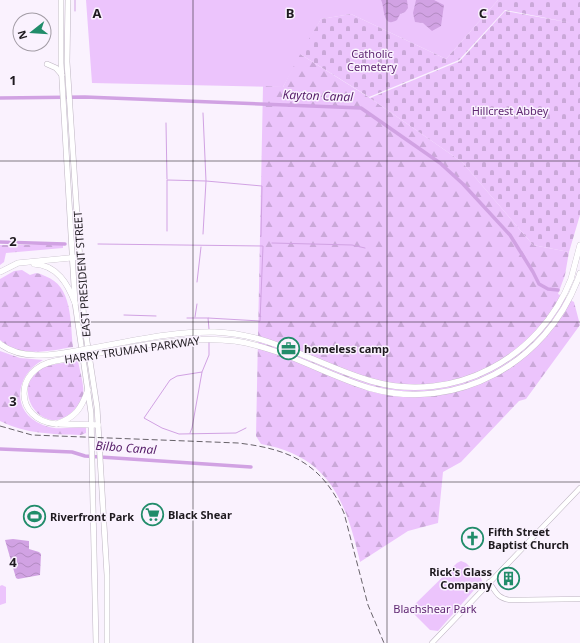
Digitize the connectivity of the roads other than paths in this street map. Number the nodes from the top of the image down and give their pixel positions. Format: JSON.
{"nodes":[{"id":1,"x":61,"y":0,"type":"edge"},
{"id":2,"x":67,"y":0,"type":"edge"},
{"id":3,"x":47,"y":64,"type":"dead end"},
{"id":4,"x":62,"y":75,"type":"junction"},
{"id":5,"x":66,"y":98,"type":"junction"},
{"id":6,"x":580,"y":246,"type":"edge"},
{"id":7,"x":80,"y":257,"type":"junction"},
{"id":8,"x":73,"y":258,"type":"junction"},
{"id":9,"x":18,"y":263,"type":"junction"},
{"id":10,"x":0,"y":272,"type":"edge"},
{"id":11,"x":580,"y":273,"type":"edge"},
{"id":12,"x":75,"y":303,"type":"junction"},
{"id":13,"x":0,"y":344,"type":"edge"},
{"id":14,"x":88,"y":390,"type":"junction"},
{"id":15,"x":56,"y":424,"type":"junction"},
{"id":16,"x":91,"y":424,"type":"junction"},
{"id":17,"x":98,"y":425,"type":"junction"},
{"id":18,"x":580,"y":488,"type":"edge"},
{"id":19,"x":489,"y":582,"type":"junction"},
{"id":20,"x":580,"y":599,"type":"edge"},
{"id":21,"x":96,"y":643,"type":"edge"},
{"id":22,"x":106,"y":643,"type":"edge"},
{"id":23,"x":432,"y":643,"type":"edge"}],
"edges":[{"from":1,"to":4,"type":"main road","name":"EAST PRESIDENT STREET"},
{"from":2,"to":5,"type":"main road","name":"EAST PRESIDENT STREET"},
{"from":3,"to":4,"type":"main road"},
{"from":4,"to":5,"type":"main road","name":"EAST PRESIDENT STREET"},
{"from":5,"to":7,"type":"main road","name":"EAST PRESIDENT STREET"},
{"from":5,"to":8,"type":"main road","name":"EAST PRESIDENT STREET"},
{"from":6,"to":13,"type":"highway","name":"HARRY TRUMAN PARKWAY","bridge":true},
{"from":7,"to":8,"type":"highway"},
{"from":7,"to":17,"type":"main road","name":"EAST PRESIDENT STREET"},
{"from":8,"to":9,"type":"highway"},
{"from":8,"to":12,"type":"main road","name":"EAST PRESIDENT STREET"},
{"from":9,"to":10,"type":"highway"},
{"from":9,"to":12,"type":"highway"},
{"from":11,"to":15,"type":"highway","name":"HARRY TRUMAN PARKWAY","bridge":true},
{"from":12,"to":14,"type":"main road","name":"EAST PRESIDENT STREET"},
{"from":14,"to":15,"type":"highway"},
{"from":14,"to":16,"type":"main road","name":"EAST PRESIDENT STREET"},
{"from":15,"to":16,"type":"highway","name":"HARRY TRUMAN PARKWAY"},
{"from":16,"to":17,"type":"highway","name":"HARRY TRUMAN PARKWAY"},
{"from":16,"to":21,"type":"main road","name":"EAST PRESIDENT STREET"},
{"from":17,"to":22,"type":"main road","name":"EAST PRESIDENT STREET"},
{"from":18,"to":19,"type":"main road"},
{"from":19,"to":20,"type":"main road"},
{"from":19,"to":23,"type":"main road"}]}
